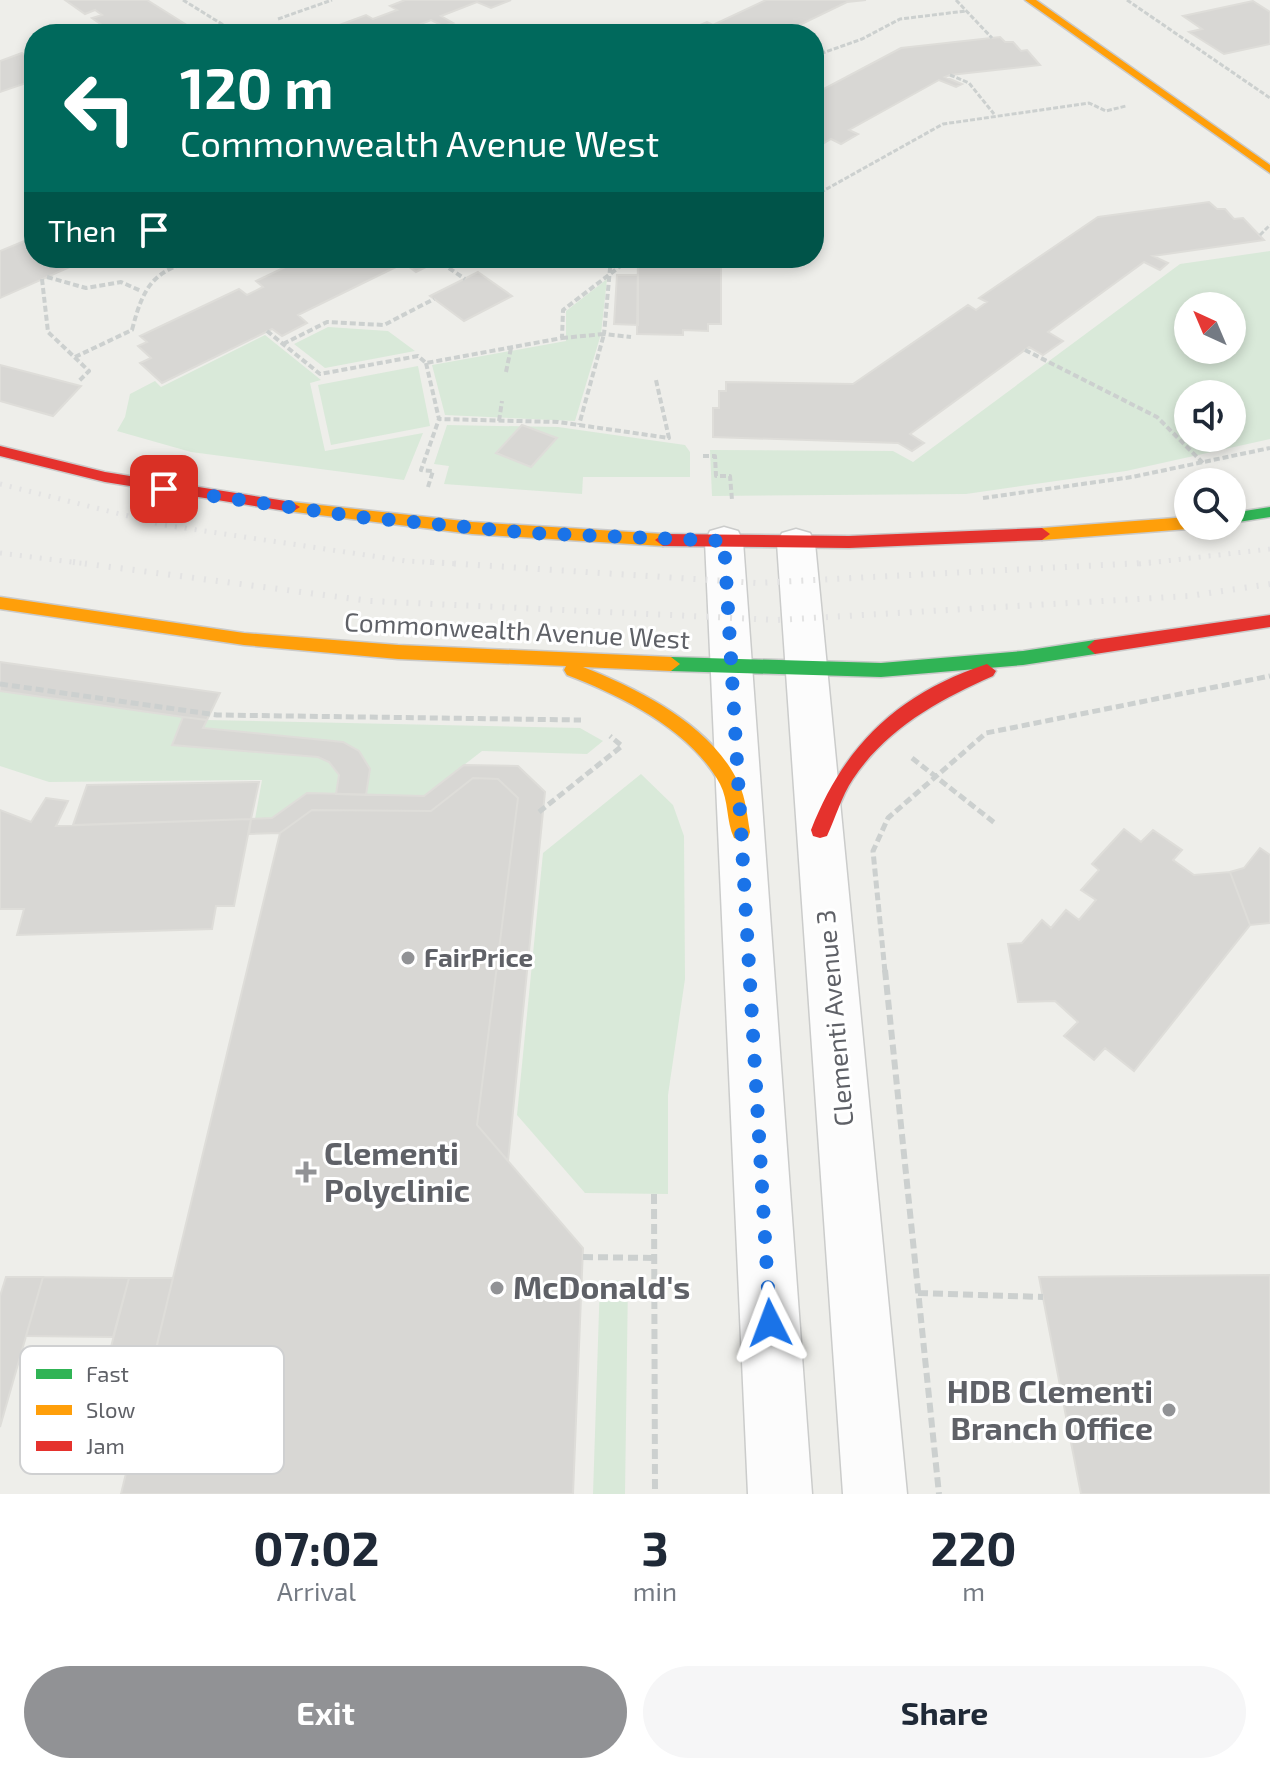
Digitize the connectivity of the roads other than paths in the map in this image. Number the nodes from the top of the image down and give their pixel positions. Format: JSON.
{"nodes":[{"id":1,"x":1030,"y":0,"type":"edge"},
{"id":2,"x":1270,"y":170,"type":"edge"},
{"id":3,"x":0,"y":451,"type":"edge"},
{"id":4,"x":1270,"y":512,"type":"edge"},
{"id":5,"x":1246,"y":516,"type":"edge"},
{"id":6,"x":1174,"y":524,"type":"edge"},
{"id":7,"x":724,"y":541,"type":"junction"},
{"id":8,"x":796,"y":543,"type":"junction"},
{"id":9,"x":0,"y":603,"type":"edge"},
{"id":10,"x":1270,"y":621,"type":"edge"},
{"id":11,"x":1023,"y":658,"type":"junction"},
{"id":12,"x":535,"y":660,"type":"junction"},
{"id":13,"x":731,"y":668,"type":"junction"},
{"id":14,"x":806,"y":670,"type":"junction"},
{"id":15,"x":820,"y":830,"type":"junction"},
{"id":16,"x":741,"y":832,"type":"junction"},
{"id":17,"x":780,"y":1494,"type":"edge"},
{"id":18,"x":875,"y":1494,"type":"edge"}],
"edges":[{"from":1,"to":2,"type":"main road"},
{"from":3,"to":7,"type":"main road"},
{"from":4,"to":5,"type":"main road"},
{"from":6,"to":8,"type":"main road"},
{"from":7,"to":8,"type":"main road"},
{"from":7,"to":13,"type":"street"},
{"from":8,"to":14,"type":"street","name":"Clementi Avenue 3"},
{"from":9,"to":12,"type":"main road","name":"Commonwealth Avenue West"},
{"from":10,"to":11,"type":"main road","name":"Commonwealth Avenue West"},
{"from":11,"to":14,"type":"main road","name":"Commonwealth Avenue West"},
{"from":11,"to":15,"type":"main road"},
{"from":12,"to":13,"type":"main road","name":"Commonwealth Avenue West"},
{"from":12,"to":16,"type":"main road"},
{"from":13,"to":14,"type":"main road","name":"Commonwealth Avenue West"},
{"from":13,"to":16,"type":"street"},
{"from":14,"to":15,"type":"street","name":"Clementi Avenue 3"},
{"from":15,"to":18,"type":"street","name":"Clementi Avenue 3"},
{"from":16,"to":17,"type":"street"}]}
